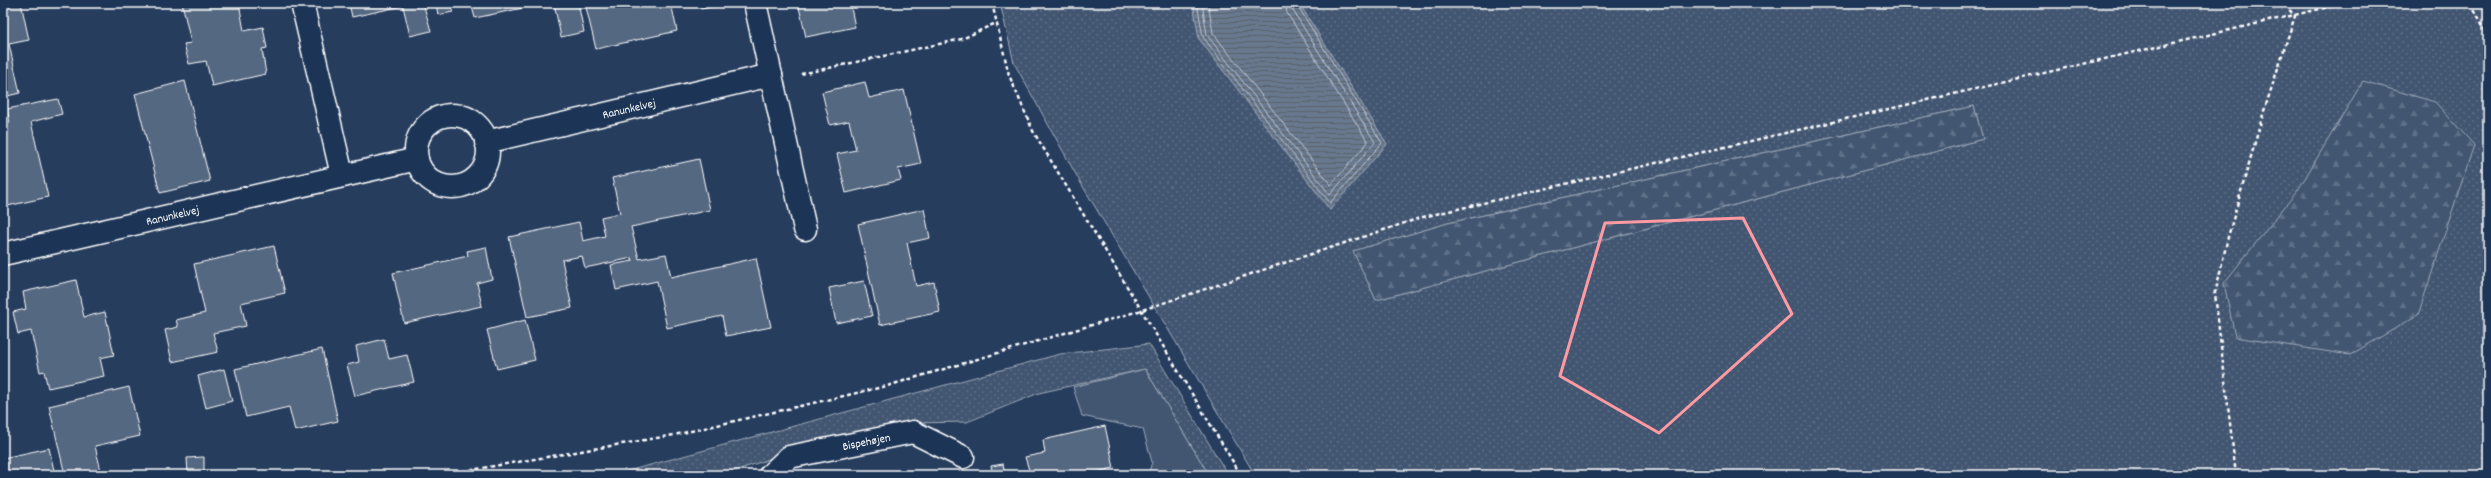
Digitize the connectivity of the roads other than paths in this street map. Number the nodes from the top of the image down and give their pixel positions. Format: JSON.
{"nodes":[{"id":1,"x":302,"y":3,"type":"edge"},
{"id":2,"x":756,"y":3,"type":"edge"},
{"id":3,"x":772,"y":75,"type":"junction"},
{"id":4,"x":486,"y":142,"type":"junction"},
{"id":5,"x":416,"y":159,"type":"junction"},
{"id":6,"x":342,"y":175,"type":"junction"},
{"id":7,"x":805,"y":229,"type":"dead end"},
{"id":8,"x":3,"y":254,"type":"edge"},
{"id":9,"x":963,"y":457,"type":"dead end"},
{"id":10,"x":770,"y":475,"type":"edge"}],
"edges":[{"from":1,"to":6,"type":"street"},
{"from":2,"to":3,"type":"street"},
{"from":3,"to":4,"type":"street","name":"Ranunkelvej"},
{"from":3,"to":7,"type":"street"},
{"from":4,"to":5,"type":"street"},
{"from":4,"to":5,"type":"street"},
{"from":5,"to":6,"type":"street","name":"Ranunkelvej"},
{"from":6,"to":8,"type":"street","name":"Ranunkelvej"},
{"from":9,"to":10,"type":"street","name":"Bispehøjen"}]}
